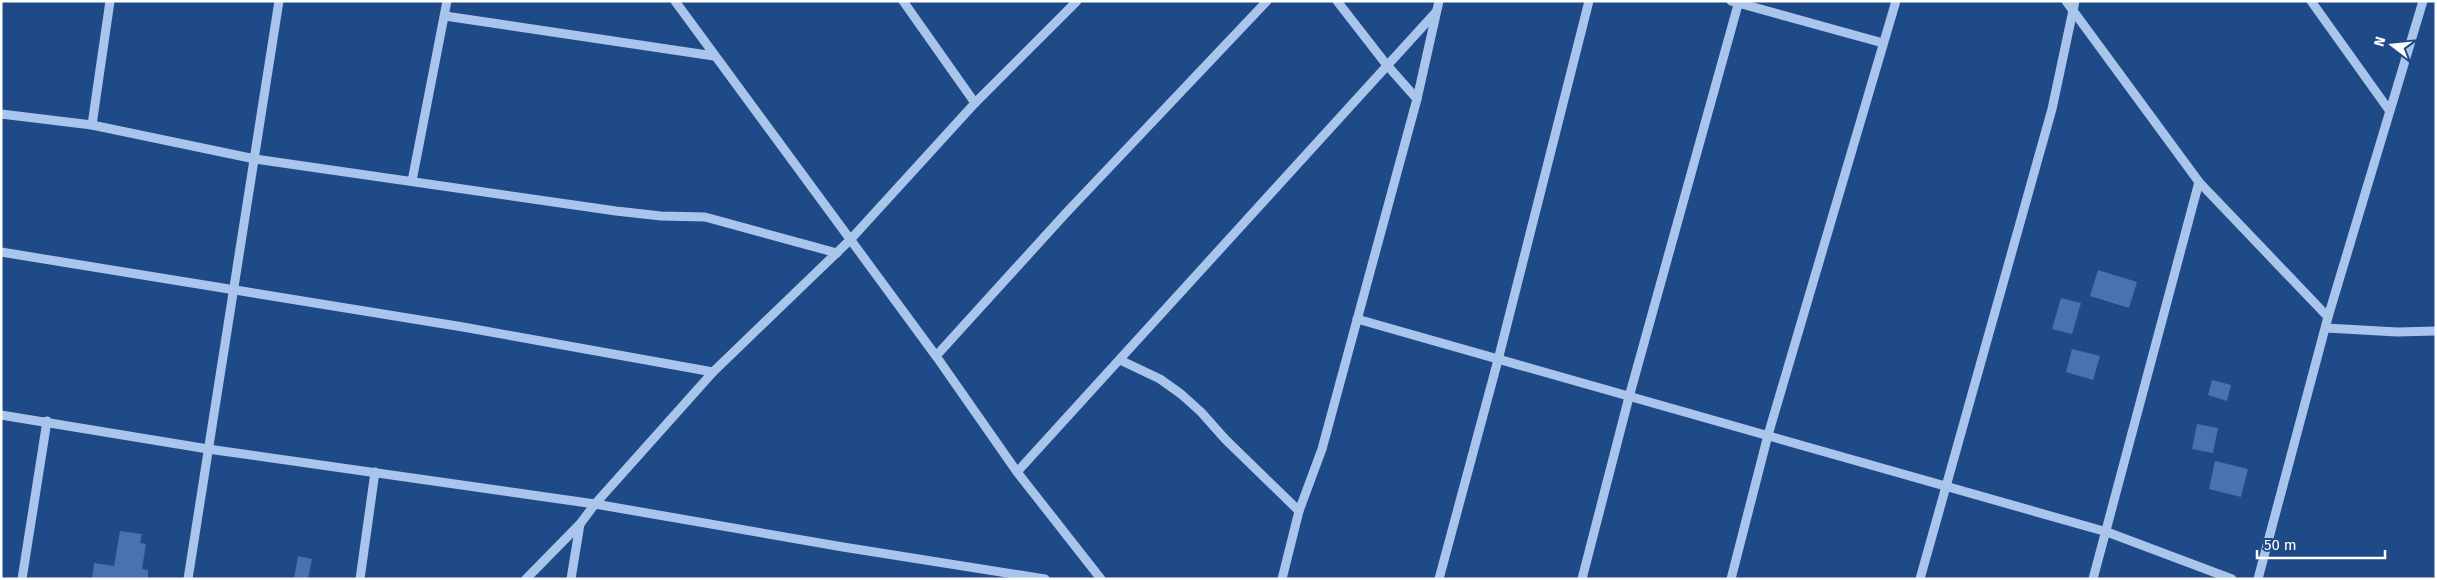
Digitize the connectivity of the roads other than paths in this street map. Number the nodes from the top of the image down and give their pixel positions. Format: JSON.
{"nodes":[{"id":1,"x":110,"y":1,"type":"edge"},
{"id":2,"x":279,"y":1,"type":"edge"},
{"id":3,"x":448,"y":1,"type":"edge"},
{"id":4,"x":674,"y":1,"type":"edge"},
{"id":5,"x":903,"y":1,"type":"edge"},
{"id":6,"x":1077,"y":1,"type":"edge"},
{"id":7,"x":1267,"y":1,"type":"edge"},
{"id":8,"x":1337,"y":1,"type":"edge"},
{"id":9,"x":1439,"y":1,"type":"edge"},
{"id":10,"x":1588,"y":1,"type":"edge"},
{"id":11,"x":1896,"y":1,"type":"edge"},
{"id":12,"x":2066,"y":1,"type":"edge"},
{"id":13,"x":2310,"y":1,"type":"edge"},
{"id":14,"x":2423,"y":1,"type":"edge"},
{"id":15,"x":1736,"y":2,"type":"edge"},
{"id":16,"x":2074,"y":5,"type":"edge"},
{"id":17,"x":1436,"y":12,"type":"junction"},
{"id":18,"x":445,"y":16,"type":"junction"},
{"id":19,"x":1883,"y":42,"type":"junction"},
{"id":20,"x":714,"y":56,"type":"junction"},
{"id":21,"x":1386,"y":64,"type":"junction"},
{"id":22,"x":1417,"y":99,"type":"junction"},
{"id":23,"x":975,"y":103,"type":"junction"},
{"id":24,"x":2389,"y":110,"type":"junction"},
{"id":25,"x":1,"y":114,"type":"edge"},
{"id":26,"x":92,"y":125,"type":"junction"},
{"id":27,"x":255,"y":158,"type":"junction"},
{"id":28,"x":412,"y":181,"type":"junction"},
{"id":29,"x":2199,"y":182,"type":"junction"},
{"id":30,"x":850,"y":240,"type":"junction"},
{"id":31,"x":1,"y":252,"type":"edge"},
{"id":32,"x":837,"y":253,"type":"junction"},
{"id":33,"x":233,"y":289,"type":"junction"},
{"id":34,"x":2328,"y":317,"type":"junction"},
{"id":35,"x":1357,"y":319,"type":"junction"},
{"id":36,"x":2326,"y":328,"type":"junction"},
{"id":37,"x":2436,"y":331,"type":"edge"},
{"id":38,"x":936,"y":356,"type":"junction"},
{"id":39,"x":1120,"y":360,"type":"junction"},
{"id":40,"x":1498,"y":360,"type":"junction"},
{"id":41,"x":713,"y":372,"type":"junction"},
{"id":42,"x":1628,"y":397,"type":"junction"},
{"id":43,"x":1,"y":414,"type":"edge"},
{"id":44,"x":47,"y":421,"type":"junction"},
{"id":45,"x":1768,"y":435,"type":"junction"},
{"id":46,"x":208,"y":449,"type":"junction"},
{"id":47,"x":375,"y":472,"type":"junction"},
{"id":48,"x":1017,"y":472,"type":"junction"},
{"id":49,"x":1946,"y":487,"type":"junction"},
{"id":50,"x":595,"y":504,"type":"junction"},
{"id":51,"x":1299,"y":510,"type":"junction"},
{"id":52,"x":580,"y":524,"type":"junction"},
{"id":53,"x":2107,"y":532,"type":"junction"},
{"id":54,"x":22,"y":579,"type":"edge"},
{"id":55,"x":188,"y":579,"type":"edge"},
{"id":56,"x":360,"y":579,"type":"edge"},
{"id":57,"x":526,"y":579,"type":"edge"},
{"id":58,"x":571,"y":579,"type":"edge"},
{"id":59,"x":1045,"y":579,"type":"edge"},
{"id":60,"x":1101,"y":579,"type":"edge"},
{"id":61,"x":1282,"y":579,"type":"edge"},
{"id":62,"x":1439,"y":579,"type":"edge"},
{"id":63,"x":1582,"y":579,"type":"edge"},
{"id":64,"x":1731,"y":579,"type":"edge"},
{"id":65,"x":1920,"y":579,"type":"edge"},
{"id":66,"x":2093,"y":579,"type":"edge"},
{"id":67,"x":2232,"y":579,"type":"edge"},
{"id":68,"x":2258,"y":579,"type":"edge"}],
"edges":[{"from":1,"to":26,"type":"street"},
{"from":2,"to":27,"type":"street"},
{"from":3,"to":18,"type":"street"},
{"from":4,"to":20,"type":"street"},
{"from":5,"to":23,"type":"street"},
{"from":6,"to":23,"type":"street"},
{"from":7,"to":38,"type":"street"},
{"from":8,"to":21,"type":"street"},
{"from":9,"to":17,"type":"street"},
{"from":10,"to":40,"type":"street"},
{"from":11,"to":19,"type":"street"},
{"from":12,"to":16,"type":"street"},
{"from":13,"to":24,"type":"street"},
{"from":14,"to":24,"type":"street"},
{"from":15,"to":19,"type":"street"},
{"from":15,"to":42,"type":"street"},
{"from":16,"to":29,"type":"street"},
{"from":16,"to":49,"type":"street"},
{"from":17,"to":21,"type":"street"},
{"from":17,"to":22,"type":"street"},
{"from":18,"to":20,"type":"street"},
{"from":18,"to":28,"type":"street"},
{"from":19,"to":45,"type":"street"},
{"from":20,"to":30,"type":"street"},
{"from":21,"to":22,"type":"street"},
{"from":21,"to":39,"type":"street"},
{"from":22,"to":35,"type":"street"},
{"from":23,"to":30,"type":"street"},
{"from":24,"to":34,"type":"street"},
{"from":25,"to":26,"type":"street"},
{"from":26,"to":27,"type":"street"},
{"from":27,"to":28,"type":"street"},
{"from":27,"to":33,"type":"street"},
{"from":28,"to":32,"type":"street"},
{"from":29,"to":34,"type":"street"},
{"from":29,"to":53,"type":"street"},
{"from":30,"to":32,"type":"street"},
{"from":30,"to":38,"type":"street"},
{"from":31,"to":33,"type":"street"},
{"from":32,"to":41,"type":"street"},
{"from":33,"to":41,"type":"street"},
{"from":33,"to":46,"type":"street"},
{"from":34,"to":36,"type":"street"},
{"from":35,"to":40,"type":"street"},
{"from":35,"to":51,"type":"street"},
{"from":36,"to":37,"type":"street"},
{"from":36,"to":68,"type":"street"},
{"from":38,"to":48,"type":"street"},
{"from":39,"to":48,"type":"street"},
{"from":39,"to":51,"type":"street"},
{"from":40,"to":42,"type":"street"},
{"from":40,"to":62,"type":"street"},
{"from":41,"to":50,"type":"street"},
{"from":42,"to":45,"type":"street"},
{"from":42,"to":63,"type":"street"},
{"from":43,"to":44,"type":"street"},
{"from":44,"to":46,"type":"street"},
{"from":44,"to":54,"type":"street"},
{"from":45,"to":49,"type":"street"},
{"from":45,"to":64,"type":"street"},
{"from":46,"to":47,"type":"street"},
{"from":46,"to":55,"type":"street"},
{"from":47,"to":50,"type":"street"},
{"from":47,"to":56,"type":"street"},
{"from":48,"to":60,"type":"street"},
{"from":49,"to":53,"type":"street"},
{"from":49,"to":65,"type":"street"},
{"from":50,"to":52,"type":"street"},
{"from":50,"to":59,"type":"street"},
{"from":51,"to":61,"type":"street"},
{"from":52,"to":57,"type":"street"},
{"from":52,"to":58,"type":"street"},
{"from":53,"to":66,"type":"street"},
{"from":53,"to":67,"type":"street"}]}
